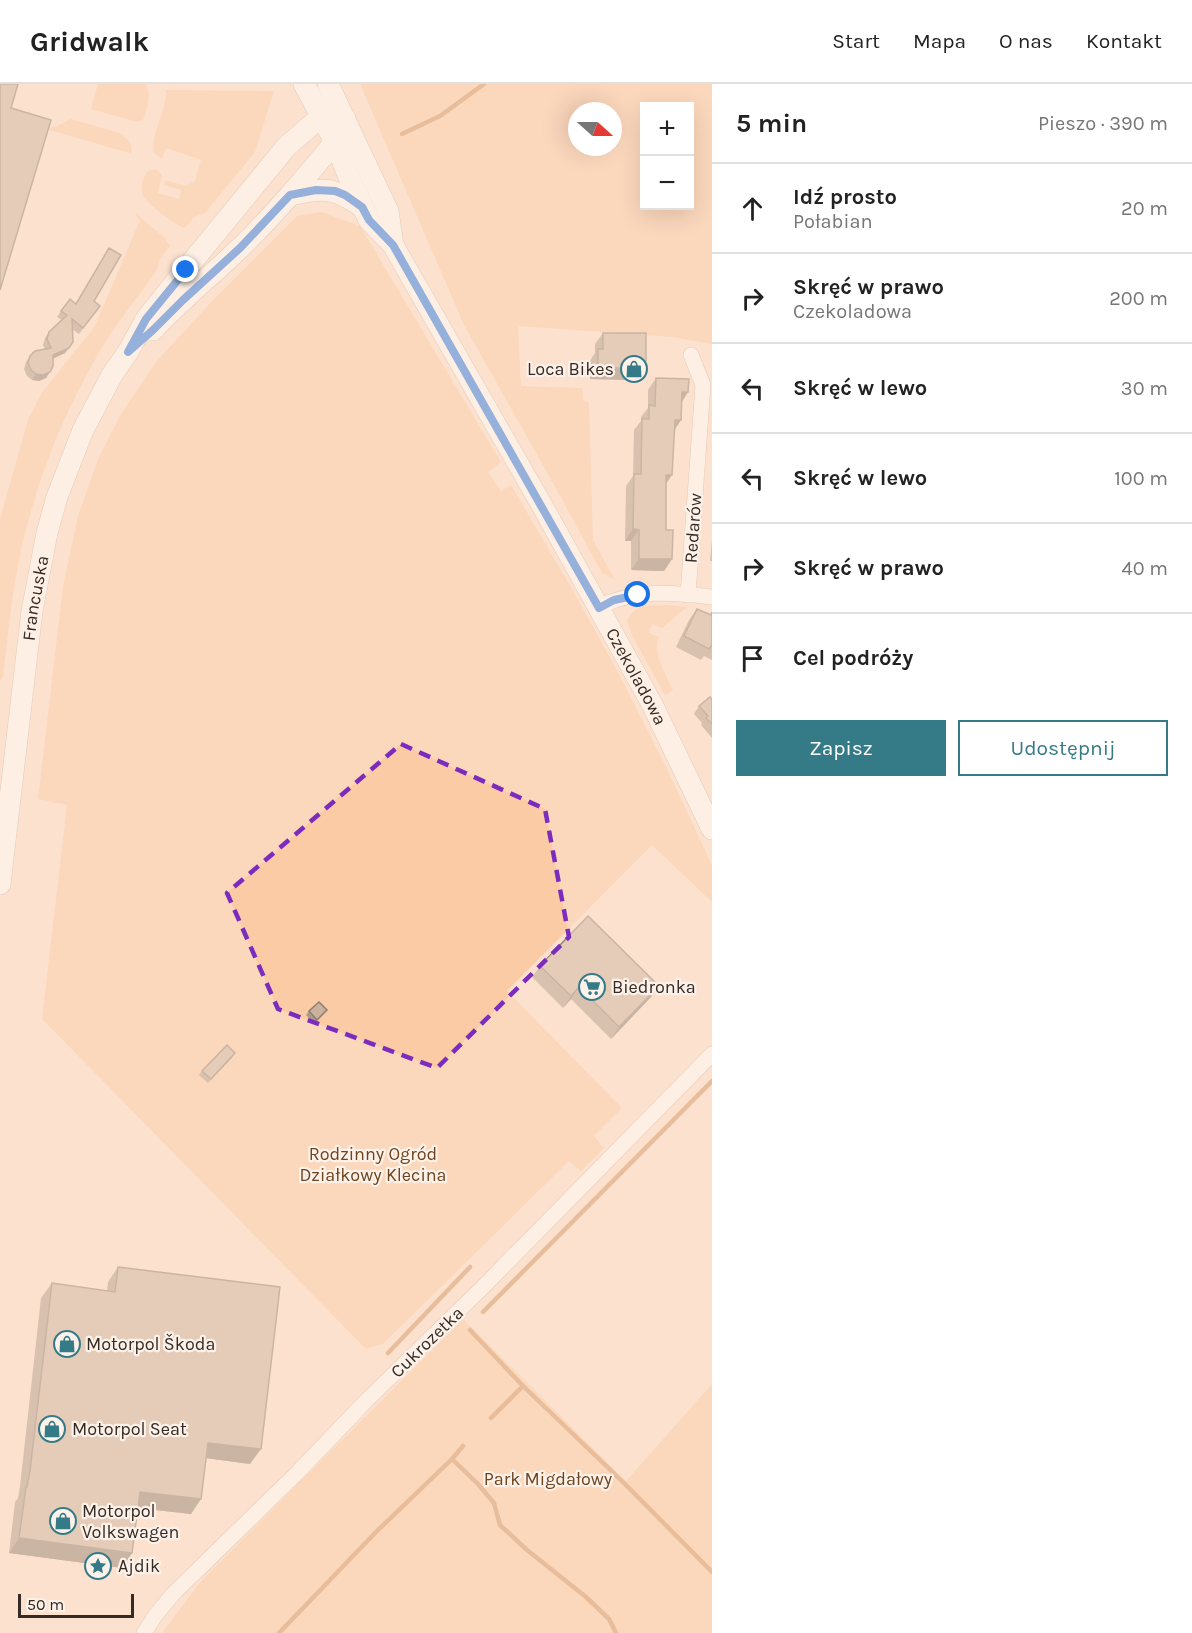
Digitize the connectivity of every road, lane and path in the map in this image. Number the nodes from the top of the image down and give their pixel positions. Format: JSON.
{"nodes":[{"id":1,"x":304,"y":84,"type":"edge"},
{"id":2,"x":328,"y":84,"type":"edge"},
{"id":3,"x":322,"y":116,"type":"junction"},
{"id":4,"x":345,"y":118,"type":"junction"},
{"id":5,"x":335,"y":142,"type":"junction"},
{"id":6,"x":290,"y":195,"type":"junction"},
{"id":7,"x":362,"y":207,"type":"junction"},
{"id":8,"x":393,"y":245,"type":"junction"},
{"id":9,"x":128,"y":352,"type":"junction"},
{"id":10,"x":691,"y":355,"type":"dead end"},
{"id":11,"x":688,"y":595,"type":"junction"},
{"id":12,"x":712,"y":597,"type":"edge"},
{"id":13,"x":599,"y":608,"type":"junction"},
{"id":14,"x":712,"y":829,"type":"edge"},
{"id":15,"x":0,"y":884,"type":"edge"},
{"id":16,"x":712,"y":1054,"type":"edge"},
{"id":17,"x":144,"y":1633,"type":"edge"}],
"edges":[{"from":1,"to":3,"type":"main road","name":"Czekoladowa"},
{"from":2,"to":4,"type":"main road","name":"Czekoladowa"},
{"from":3,"to":4,"type":"main road"},
{"from":3,"to":5,"type":"main road","name":"Czekoladowa"},
{"from":3,"to":9,"type":"main road"},
{"from":4,"to":5,"type":"main road"},
{"from":4,"to":8,"type":"main road","name":"Czekoladowa"},
{"from":5,"to":6,"type":"main road"},
{"from":5,"to":7,"type":"main road","name":"Czekoladowa"},
{"from":6,"to":7,"type":"main road"},
{"from":6,"to":9,"type":"main road"},
{"from":7,"to":8,"type":"main road","name":"Czekoladowa"},
{"from":8,"to":13,"type":"main road","name":"Czekoladowa"},
{"from":9,"to":15,"type":"main road","name":"Francuska"},
{"from":10,"to":11,"type":"street","name":"Redarów"},
{"from":11,"to":12,"type":"street"},
{"from":11,"to":13,"type":"street"},
{"from":13,"to":14,"type":"main road","name":"Czekoladowa"},
{"from":16,"to":17,"type":"street","name":"Cukrozetka"}]}
